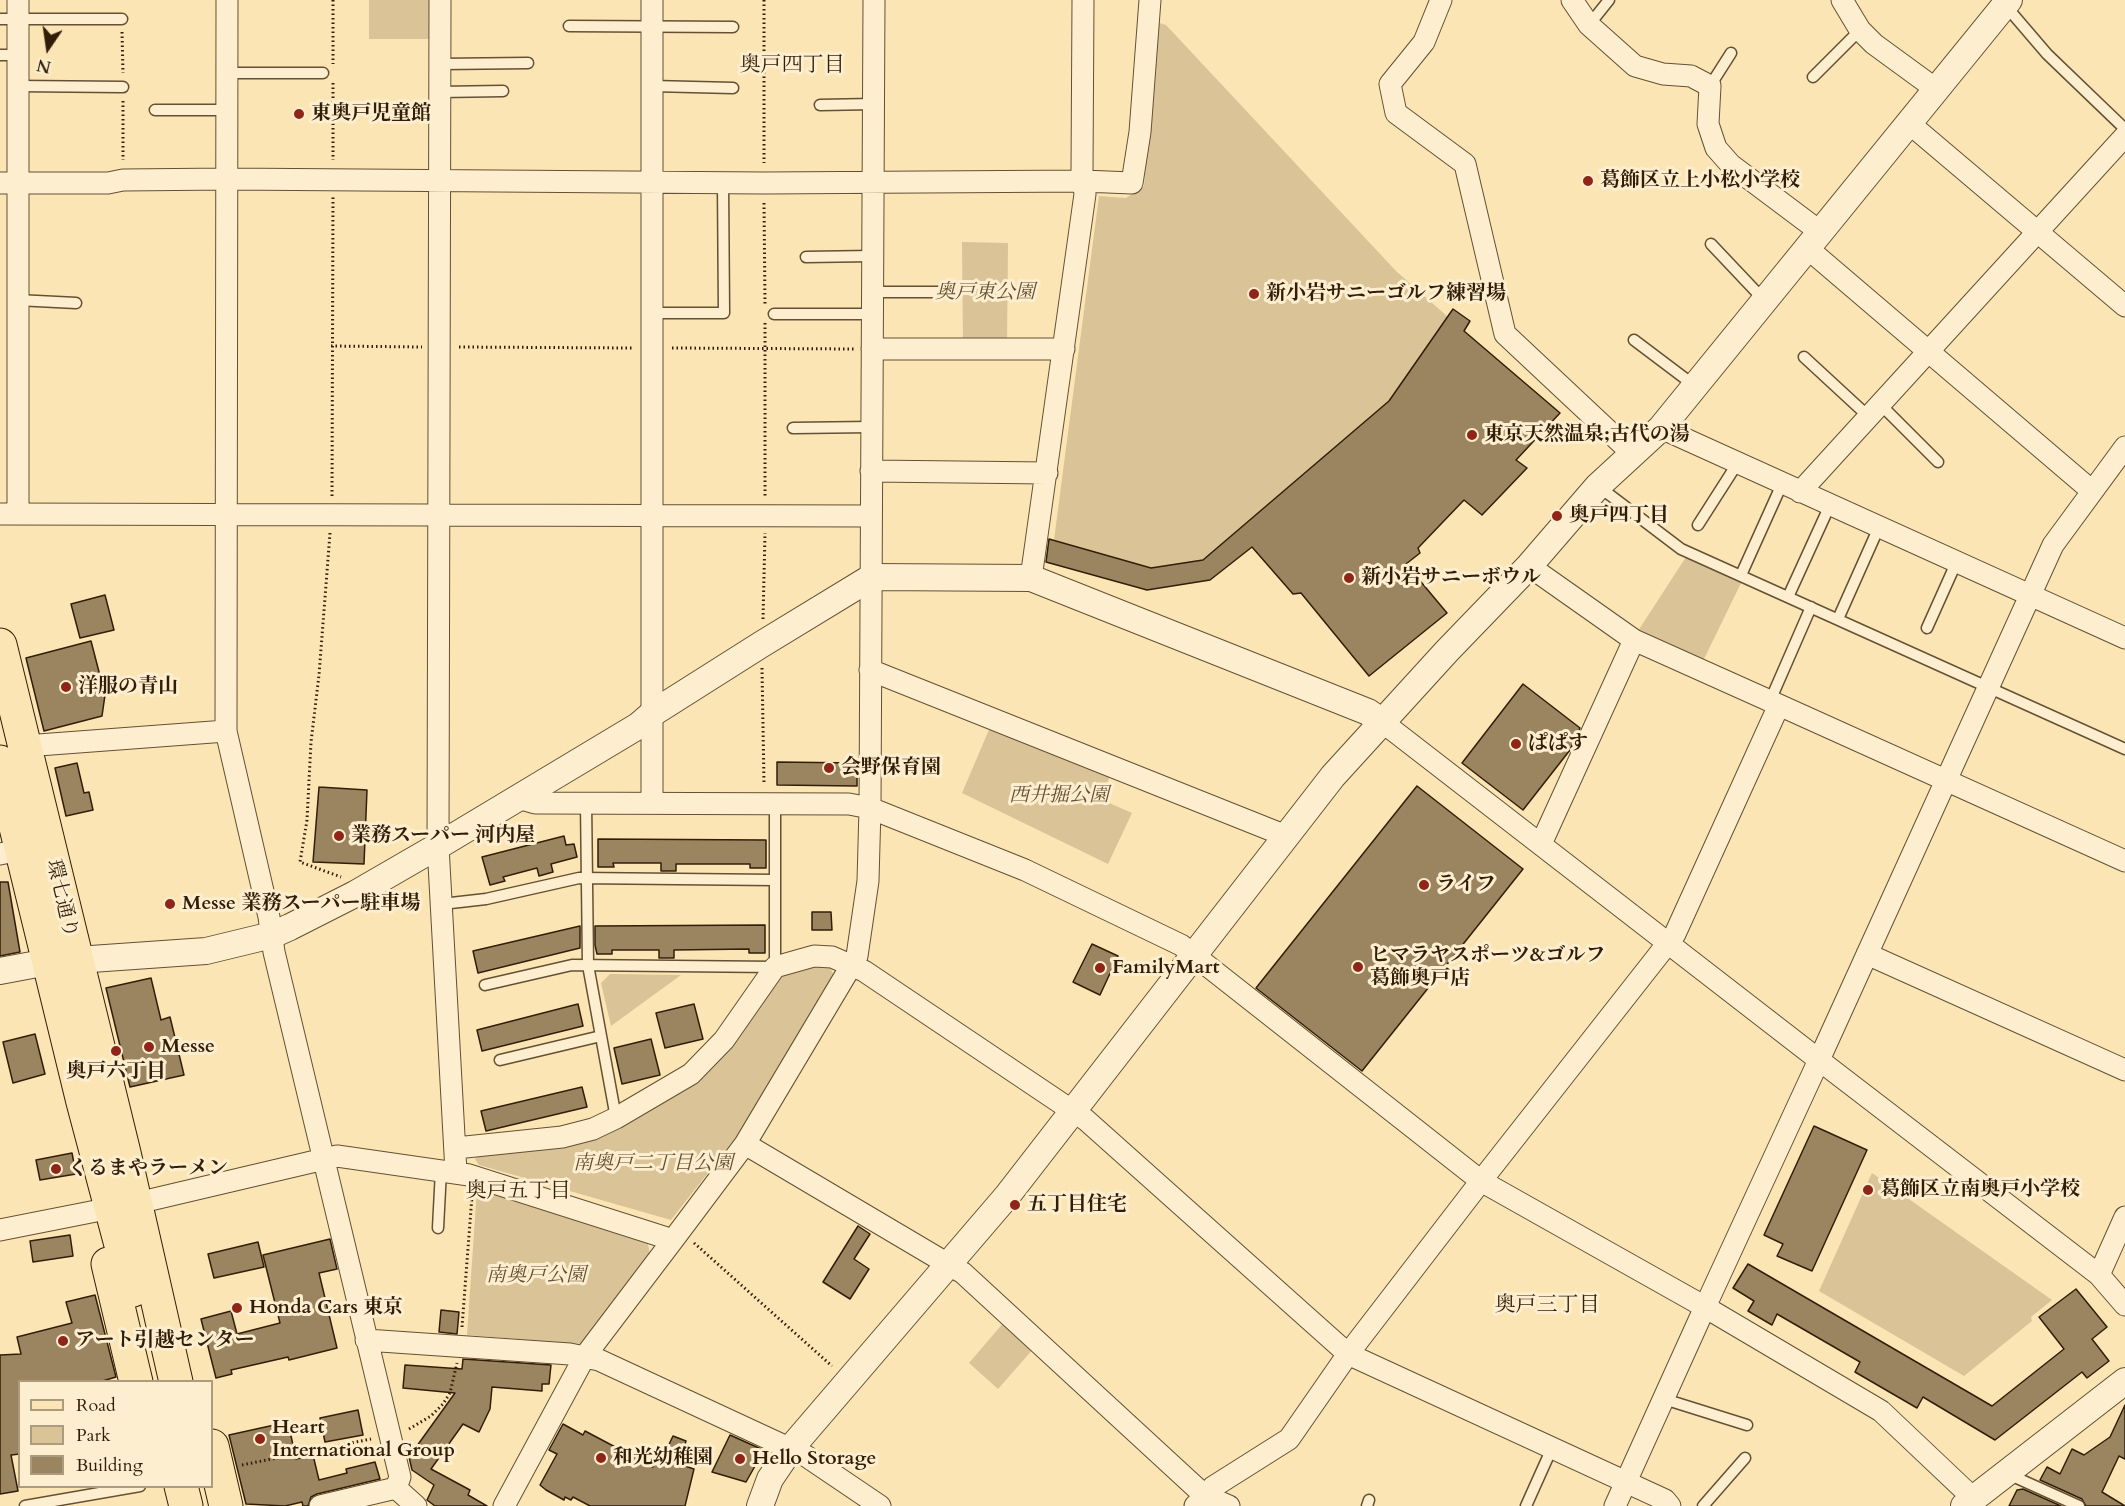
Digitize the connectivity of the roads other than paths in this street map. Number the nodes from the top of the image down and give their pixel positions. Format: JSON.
{"nodes":[{"id":1,"x":227,"y":0,"type":"edge"},
{"id":2,"x":441,"y":0,"type":"edge"},
{"id":3,"x":652,"y":0,"type":"edge"},
{"id":4,"x":873,"y":0,"type":"edge"},
{"id":5,"x":1083,"y":0,"type":"edge"},
{"id":6,"x":1150,"y":0,"type":"edge"},
{"id":7,"x":1441,"y":0,"type":"edge"},
{"id":8,"x":1572,"y":0,"type":"edge"},
{"id":9,"x":1609,"y":0,"type":"edge"},
{"id":10,"x":1842,"y":0,"type":"edge"},
{"id":11,"x":2007,"y":2,"type":"edge"},
{"id":12,"x":12,"y":13,"type":"edge"},
{"id":13,"x":122,"y":19,"type":"dead end"},
{"id":14,"x":1589,"y":24,"type":"junction"},
{"id":15,"x":569,"y":26,"type":"dead end"},
{"id":16,"x":652,"y":27,"type":"junction"},
{"id":17,"x":733,"y":27,"type":"dead end"},
{"id":18,"x":1860,"y":30,"type":"junction"},
{"id":19,"x":1731,"y":52,"type":"dead end"},
{"id":20,"x":9,"y":55,"type":"edge"},
{"id":21,"x":528,"y":63,"type":"dead end"},
{"id":22,"x":441,"y":64,"type":"junction"},
{"id":23,"x":227,"y":73,"type":"junction"},
{"id":24,"x":323,"y":73,"type":"dead end"},
{"id":25,"x":1813,"y":76,"type":"dead end"},
{"id":26,"x":17,"y":86,"type":"junction"},
{"id":27,"x":652,"y":86,"type":"junction"},
{"id":28,"x":1710,"y":86,"type":"junction"},
{"id":29,"x":123,"y":87,"type":"dead end"},
{"id":30,"x":733,"y":88,"type":"dead end"},
{"id":31,"x":1936,"y":90,"type":"junction"},
{"id":32,"x":503,"y":91,"type":"dead end"},
{"id":33,"x":440,"y":92,"type":"junction"},
{"id":34,"x":873,"y":104,"type":"junction"},
{"id":35,"x":820,"y":105,"type":"dead end"},
{"id":36,"x":155,"y":110,"type":"dead end"},
{"id":37,"x":227,"y":110,"type":"junction"},
{"id":38,"x":1910,"y":124,"type":"junction"},
{"id":39,"x":2125,"y":129,"type":"edge"},
{"id":40,"x":2125,"y":136,"type":"edge"},
{"id":41,"x":227,"y":179,"type":"junction"},
{"id":42,"x":1083,"y":181,"type":"junction"},
{"id":43,"x":440,"y":182,"type":"junction"},
{"id":44,"x":652,"y":182,"type":"junction"},
{"id":45,"x":873,"y":182,"type":"junction"},
{"id":46,"x":9,"y":183,"type":"edge"},
{"id":47,"x":723,"y":183,"type":"junction"},
{"id":48,"x":2038,"y":230,"type":"junction"},
{"id":49,"x":1812,"y":239,"type":"junction"},
{"id":50,"x":1711,"y":244,"type":"dead end"},
{"id":51,"x":872,"y":256,"type":"junction"},
{"id":52,"x":806,"y":257,"type":"dead end"},
{"id":53,"x":872,"y":292,"type":"junction"},
{"id":54,"x":939,"y":292,"type":"dead end"},
{"id":55,"x":1763,"y":299,"type":"junction"},
{"id":56,"x":17,"y":300,"type":"junction"},
{"id":57,"x":76,"y":303,"type":"dead end"},
{"id":58,"x":2125,"y":306,"type":"edge"},
{"id":59,"x":653,"y":313,"type":"junction"},
{"id":60,"x":774,"y":314,"type":"dead end"},
{"id":61,"x":872,"y":314,"type":"junction"},
{"id":62,"x":1634,"y":340,"type":"dead end"},
{"id":63,"x":872,"y":349,"type":"junction"},
{"id":64,"x":1064,"y":349,"type":"junction"},
{"id":65,"x":1928,"y":352,"type":"junction"},
{"id":66,"x":1804,"y":357,"type":"dead end"},
{"id":67,"x":1695,"y":386,"type":"junction"},
{"id":68,"x":1874,"y":410,"type":"junction"},
{"id":69,"x":871,"y":427,"type":"junction"},
{"id":70,"x":793,"y":428,"type":"dead end"},
{"id":71,"x":1661,"y":428,"type":"junction"},
{"id":72,"x":2125,"y":447,"type":"edge"},
{"id":73,"x":1633,"y":454,"type":"junction"},
{"id":74,"x":1938,"y":462,"type":"dead end"},
{"id":75,"x":1737,"y":464,"type":"junction"},
{"id":76,"x":871,"y":471,"type":"junction"},
{"id":77,"x":1047,"y":473,"type":"junction"},
{"id":78,"x":1598,"y":486,"type":"junction"},
{"id":79,"x":1791,"y":488,"type":"junction"},
{"id":80,"x":2092,"y":491,"type":"junction"},
{"id":81,"x":1830,"y":505,"type":"junction"},
{"id":82,"x":9,"y":514,"type":"edge"},
{"id":83,"x":226,"y":514,"type":"junction"},
{"id":84,"x":439,"y":514,"type":"junction"},
{"id":85,"x":653,"y":515,"type":"junction"},
{"id":86,"x":871,"y":516,"type":"junction"},
{"id":87,"x":1698,"y":525,"type":"dead end"},
{"id":88,"x":1879,"y":527,"type":"junction"},
{"id":89,"x":1957,"y":561,"type":"junction"},
{"id":90,"x":1529,"y":566,"type":"junction"},
{"id":91,"x":1741,"y":575,"type":"junction"},
{"id":92,"x":872,"y":577,"type":"junction"},
{"id":93,"x":1031,"y":578,"type":"junction"},
{"id":94,"x":2031,"y":595,"type":"junction"},
{"id":95,"x":1788,"y":597,"type":"junction"},
{"id":96,"x":1811,"y":607,"type":"junction"},
{"id":97,"x":1838,"y":619,"type":"junction"},
{"id":98,"x":1927,"y":628,"type":"dead end"},
{"id":99,"x":2125,"y":638,"type":"edge"},
{"id":100,"x":1634,"y":640,"type":"junction"},
{"id":101,"x":0,"y":645,"type":"edge"},
{"id":102,"x":870,"y":670,"type":"junction"},
{"id":103,"x":1989,"y":687,"type":"junction"},
{"id":104,"x":1774,"y":703,"type":"junction"},
{"id":105,"x":653,"y":713,"type":"junction"},
{"id":106,"x":1381,"y":721,"type":"junction"},
{"id":107,"x":226,"y":731,"type":"junction"},
{"id":108,"x":2125,"y":749,"type":"edge"},
{"id":109,"x":12,"y":754,"type":"edge"},
{"id":110,"x":1946,"y":781,"type":"junction"},
{"id":111,"x":518,"y":798,"type":"junction"},
{"id":112,"x":586,"y":802,"type":"junction"},
{"id":113,"x":652,"y":802,"type":"junction"},
{"id":114,"x":770,"y":803,"type":"junction"},
{"id":115,"x":870,"y":808,"type":"junction"},
{"id":116,"x":1286,"y":836,"type":"junction"},
{"id":117,"x":1541,"y":844,"type":"junction"},
{"id":118,"x":438,"y":846,"type":"junction"},
{"id":119,"x":10,"y":852,"type":"edge"},
{"id":120,"x":2125,"y":861,"type":"edge"},
{"id":121,"x":587,"y":879,"type":"junction"},
{"id":122,"x":775,"y":880,"type":"junction"},
{"id":123,"x":442,"y":904,"type":"junction"},
{"id":124,"x":272,"y":935,"type":"junction"},
{"id":125,"x":1668,"y":945,"type":"junction"},
{"id":126,"x":1867,"y":954,"type":"junction"},
{"id":127,"x":1194,"y":955,"type":"junction"},
{"id":128,"x":62,"y":961,"type":"junction"},
{"id":129,"x":588,"y":965,"type":"junction"},
{"id":130,"x":852,"y":966,"type":"junction"},
{"id":131,"x":775,"y":967,"type":"junction"},
{"id":132,"x":0,"y":971,"type":"edge"},
{"id":133,"x":485,"y":985,"type":"dead end"},
{"id":134,"x":601,"y":1036,"type":"junction"},
{"id":135,"x":500,"y":1060,"type":"dead end"},
{"id":136,"x":1820,"y":1060,"type":"junction"},
{"id":137,"x":2125,"y":1070,"type":"edge"},
{"id":138,"x":1072,"y":1112,"type":"junction"},
{"id":139,"x":616,"y":1118,"type":"junction"},
{"id":140,"x":745,"y":1144,"type":"junction"},
{"id":141,"x":456,"y":1148,"type":"junction"},
{"id":142,"x":323,"y":1157,"type":"junction"},
{"id":143,"x":111,"y":1158,"type":"junction"},
{"id":144,"x":457,"y":1172,"type":"junction"},
{"id":145,"x":1481,"y":1181,"type":"junction"},
{"id":146,"x":150,"y":1200,"type":"junction"},
{"id":147,"x":96,"y":1211,"type":"junction"},
{"id":148,"x":2125,"y":1217,"type":"edge"},
{"id":149,"x":438,"y":1228,"type":"dead end"},
{"id":150,"x":0,"y":1230,"type":"edge"},
{"id":151,"x":677,"y":1235,"type":"junction"},
{"id":152,"x":949,"y":1263,"type":"junction"},
{"id":153,"x":2099,"y":1275,"type":"junction"},
{"id":154,"x":144,"y":1292,"type":"junction"},
{"id":155,"x":2125,"y":1305,"type":"edge"},
{"id":156,"x":1705,"y":1307,"type":"junction"},
{"id":157,"x":366,"y":1340,"type":"junction"},
{"id":158,"x":1348,"y":1354,"type":"junction"},
{"id":159,"x":585,"y":1356,"type":"junction"},
{"id":160,"x":136,"y":1380,"type":"edge"},
{"id":161,"x":155,"y":1380,"type":"edge"},
{"id":162,"x":175,"y":1380,"type":"edge"},
{"id":163,"x":196,"y":1380,"type":"edge"},
{"id":164,"x":2125,"y":1381,"type":"edge"},
{"id":165,"x":1664,"y":1399,"type":"junction"},
{"id":166,"x":1747,"y":1425,"type":"dead end"},
{"id":167,"x":791,"y":1448,"type":"junction"},
{"id":168,"x":1552,"y":1448,"type":"junction"},
{"id":169,"x":213,"y":1450,"type":"edge"},
{"id":170,"x":1745,"y":1458,"type":"dead end"},
{"id":171,"x":2006,"y":1473,"type":"junction"},
{"id":172,"x":1625,"y":1482,"type":"junction"},
{"id":173,"x":128,"y":1488,"type":"edge"},
{"id":174,"x":162,"y":1488,"type":"edge"},
{"id":175,"x":182,"y":1488,"type":"edge"},
{"id":176,"x":202,"y":1488,"type":"edge"},
{"id":177,"x":396,"y":1488,"type":"junction"},
{"id":178,"x":1199,"y":1500,"type":"edge"},
{"id":179,"x":1969,"y":1502,"type":"edge"},
{"id":180,"x":25,"y":1506,"type":"edge"},
{"id":181,"x":166,"y":1506,"type":"edge"},
{"id":182,"x":186,"y":1506,"type":"edge"},
{"id":183,"x":206,"y":1506,"type":"edge"},
{"id":184,"x":226,"y":1506,"type":"edge"},
{"id":185,"x":320,"y":1506,"type":"edge"},
{"id":186,"x":416,"y":1506,"type":"edge"},
{"id":187,"x":504,"y":1506,"type":"edge"},
{"id":188,"x":760,"y":1506,"type":"edge"},
{"id":189,"x":880,"y":1506,"type":"edge"},
{"id":190,"x":1229,"y":1506,"type":"edge"},
{"id":191,"x":1526,"y":1506,"type":"edge"},
{"id":192,"x":1615,"y":1506,"type":"edge"},
{"id":193,"x":1670,"y":1506,"type":"edge"},
{"id":194,"x":1703,"y":1506,"type":"edge"},
{"id":195,"x":2079,"y":1506,"type":"edge"}],
"edges":[{"from":1,"to":23,"type":"street"},
{"from":2,"to":22,"type":"street"},
{"from":3,"to":16,"type":"street"},
{"from":4,"to":34,"type":"street"},
{"from":5,"to":42,"type":"street"},
{"from":6,"to":42,"type":"street"},
{"from":7,"to":73,"type":"street"},
{"from":8,"to":14,"type":"street"},
{"from":9,"to":14,"type":"lane"},
{"from":10,"to":18,"type":"street"},
{"from":11,"to":31,"type":"street"},
{"from":11,"to":39,"type":"lane"},
{"from":12,"to":13,"type":"lane"},
{"from":12,"to":20,"type":"street"},
{"from":14,"to":28,"type":"street"},
{"from":15,"to":16,"type":"lane"},
{"from":16,"to":17,"type":"lane"},
{"from":16,"to":27,"type":"street"},
{"from":18,"to":25,"type":"lane"},
{"from":18,"to":31,"type":"street"},
{"from":19,"to":28,"type":"lane"},
{"from":20,"to":26,"type":"street"},
{"from":21,"to":22,"type":"lane"},
{"from":22,"to":33,"type":"street"},
{"from":23,"to":24,"type":"lane"},
{"from":23,"to":37,"type":"street"},
{"from":26,"to":29,"type":"lane"},
{"from":26,"to":46,"type":"street"},
{"from":27,"to":30,"type":"lane"},
{"from":27,"to":44,"type":"street"},
{"from":28,"to":49,"type":"street"},
{"from":31,"to":38,"type":"street"},
{"from":32,"to":33,"type":"lane"},
{"from":33,"to":43,"type":"street"},
{"from":34,"to":35,"type":"lane"},
{"from":34,"to":45,"type":"street"},
{"from":36,"to":37,"type":"lane"},
{"from":37,"to":41,"type":"street"},
{"from":38,"to":48,"type":"street"},
{"from":38,"to":49,"type":"street"},
{"from":40,"to":48,"type":"street"},
{"from":41,"to":43,"type":"street"},
{"from":41,"to":46,"type":"street"},
{"from":41,"to":83,"type":"street"},
{"from":42,"to":45,"type":"street"},
{"from":42,"to":64,"type":"street"},
{"from":43,"to":44,"type":"street"},
{"from":43,"to":84,"type":"street"},
{"from":44,"to":47,"type":"street"},
{"from":44,"to":59,"type":"street"},
{"from":45,"to":47,"type":"street"},
{"from":45,"to":51,"type":"street"},
{"from":46,"to":56,"type":"street"},
{"from":47,"to":59,"type":"lane"},
{"from":48,"to":58,"type":"street"},
{"from":48,"to":65,"type":"street"},
{"from":49,"to":55,"type":"street"},
{"from":49,"to":65,"type":"street"},
{"from":50,"to":55,"type":"lane"},
{"from":51,"to":52,"type":"lane"},
{"from":51,"to":53,"type":"street"},
{"from":53,"to":54,"type":"lane"},
{"from":53,"to":61,"type":"street"},
{"from":55,"to":67,"type":"street"},
{"from":56,"to":57,"type":"lane"},
{"from":56,"to":82,"type":"street"},
{"from":59,"to":85,"type":"street"},
{"from":60,"to":61,"type":"lane"},
{"from":61,"to":63,"type":"street"},
{"from":62,"to":67,"type":"lane"},
{"from":63,"to":64,"type":"street"},
{"from":63,"to":69,"type":"street"},
{"from":64,"to":77,"type":"street"},
{"from":65,"to":68,"type":"street"},
{"from":65,"to":80,"type":"street"},
{"from":66,"to":68,"type":"lane"},
{"from":67,"to":71,"type":"street"},
{"from":68,"to":74,"type":"lane"},
{"from":68,"to":79,"type":"street"},
{"from":69,"to":70,"type":"lane"},
{"from":69,"to":76,"type":"street"},
{"from":71,"to":73,"type":"street"},
{"from":71,"to":75,"type":"street"},
{"from":72,"to":80,"type":"street"},
{"from":73,"to":78,"type":"street"},
{"from":75,"to":79,"type":"street"},
{"from":75,"to":87,"type":"lane"},
{"from":76,"to":77,"type":"street"},
{"from":76,"to":86,"type":"street"},
{"from":77,"to":93,"type":"street"},
{"from":78,"to":90,"type":"street"},
{"from":78,"to":91,"type":"lane"},
{"from":79,"to":81,"type":"street"},
{"from":79,"to":91,"type":"lane"},
{"from":80,"to":94,"type":"street"},
{"from":81,"to":88,"type":"street"},
{"from":81,"to":95,"type":"lane"},
{"from":82,"to":83,"type":"street"},
{"from":83,"to":84,"type":"street"},
{"from":83,"to":107,"type":"street"},
{"from":84,"to":85,"type":"street"},
{"from":84,"to":118,"type":"street"},
{"from":85,"to":86,"type":"street"},
{"from":85,"to":105,"type":"street"},
{"from":86,"to":92,"type":"street"},
{"from":88,"to":89,"type":"street"},
{"from":88,"to":97,"type":"lane"},
{"from":89,"to":94,"type":"street"},
{"from":89,"to":98,"type":"lane"},
{"from":90,"to":100,"type":"street"},
{"from":90,"to":106,"type":"street"},
{"from":91,"to":95,"type":"lane"},
{"from":92,"to":93,"type":"street"},
{"from":92,"to":102,"type":"street"},
{"from":92,"to":105,"type":"street"},
{"from":93,"to":106,"type":"street"},
{"from":94,"to":99,"type":"street"},
{"from":94,"to":103,"type":"street"},
{"from":95,"to":96,"type":"lane"},
{"from":96,"to":97,"type":"lane"},
{"from":96,"to":104,"type":"lane"},
{"from":97,"to":103,"type":"lane"},
{"from":100,"to":104,"type":"street"},
{"from":100,"to":117,"type":"street"},
{"from":101,"to":109,"type":"main road","name":"環七通り"},
{"from":102,"to":115,"type":"street"},
{"from":102,"to":116,"type":"street"},
{"from":103,"to":108,"type":"lane"},
{"from":103,"to":110,"type":"street"},
{"from":104,"to":110,"type":"street"},
{"from":104,"to":125,"type":"street"},
{"from":105,"to":111,"type":"street"},
{"from":105,"to":113,"type":"street"},
{"from":106,"to":116,"type":"street"},
{"from":106,"to":117,"type":"street"},
{"from":107,"to":109,"type":"street"},
{"from":107,"to":124,"type":"street"},
{"from":109,"to":119,"type":"main road","name":"環七通り"},
{"from":109,"to":128,"type":"main road","name":"環七通り"},
{"from":110,"to":120,"type":"street"},
{"from":110,"to":126,"type":"street"},
{"from":111,"to":112,"type":"street"},
{"from":111,"to":118,"type":"street"},
{"from":112,"to":113,"type":"street"},
{"from":112,"to":121,"type":"lane"},
{"from":113,"to":114,"type":"street"},
{"from":114,"to":115,"type":"street"},
{"from":114,"to":122,"type":"lane"},
{"from":115,"to":127,"type":"street"},
{"from":115,"to":130,"type":"street"},
{"from":116,"to":127,"type":"street"},
{"from":117,"to":125,"type":"street"},
{"from":118,"to":123,"type":"street"},
{"from":118,"to":124,"type":"street"},
{"from":119,"to":128,"type":"main road","name":"環七通り"},
{"from":121,"to":122,"type":"lane"},
{"from":121,"to":123,"type":"lane"},
{"from":121,"to":129,"type":"lane"},
{"from":122,"to":131,"type":"lane"},
{"from":123,"to":141,"type":"street"},
{"from":124,"to":128,"type":"street"},
{"from":124,"to":142,"type":"street"},
{"from":125,"to":136,"type":"street"},
{"from":125,"to":145,"type":"street"},
{"from":126,"to":136,"type":"street"},
{"from":126,"to":137,"type":"street"},
{"from":127,"to":138,"type":"street"},
{"from":127,"to":145,"type":"street"},
{"from":128,"to":132,"type":"street"},
{"from":128,"to":143,"type":"main road","name":"環七通り"},
{"from":129,"to":131,"type":"lane"},
{"from":129,"to":133,"type":"lane"},
{"from":129,"to":134,"type":"lane"},
{"from":130,"to":131,"type":"street"},
{"from":130,"to":138,"type":"street"},
{"from":130,"to":140,"type":"street"},
{"from":131,"to":139,"type":"street"},
{"from":134,"to":135,"type":"lane"},
{"from":134,"to":139,"type":"lane"},
{"from":136,"to":153,"type":"street"},
{"from":136,"to":156,"type":"street"},
{"from":138,"to":152,"type":"street"},
{"from":138,"to":158,"type":"street"},
{"from":139,"to":141,"type":"street"},
{"from":140,"to":151,"type":"street"},
{"from":140,"to":152,"type":"street"},
{"from":141,"to":144,"type":"street"},
{"from":142,"to":144,"type":"street"},
{"from":142,"to":146,"type":"street"},
{"from":142,"to":157,"type":"street"},
{"from":143,"to":146,"type":"main road","name":"環七通り"},
{"from":143,"to":147,"type":"main road","name":"環七通り"},
{"from":143,"to":154,"type":"main road","name":"環七通り"},
{"from":144,"to":149,"type":"lane"},
{"from":144,"to":151,"type":"street"},
{"from":145,"to":156,"type":"street"},
{"from":145,"to":158,"type":"street"},
{"from":146,"to":163,"type":"main road","name":"環七通り"},
{"from":147,"to":150,"type":"street"},
{"from":147,"to":160,"type":"main road","name":"環七通り"},
{"from":148,"to":153,"type":"street"},
{"from":151,"to":159,"type":"street"},
{"from":152,"to":167,"type":"street"},
{"from":152,"to":178,"type":"street"},
{"from":153,"to":155,"type":"street"},
{"from":154,"to":161,"type":"main road","name":"環七通り"},
{"from":154,"to":162,"type":"main road","name":"環七通り"},
{"from":156,"to":165,"type":"street"},
{"from":156,"to":179,"type":"street"},
{"from":157,"to":159,"type":"street"},
{"from":157,"to":177,"type":"street"},
{"from":158,"to":168,"type":"street"},
{"from":158,"to":178,"type":"street"},
{"from":159,"to":167,"type":"street"},
{"from":159,"to":187,"type":"street"},
{"from":164,"to":171,"type":"street"},
{"from":165,"to":166,"type":"lane"},
{"from":165,"to":172,"type":"street"},
{"from":167,"to":188,"type":"street"},
{"from":167,"to":189,"type":"street"},
{"from":168,"to":172,"type":"street"},
{"from":168,"to":191,"type":"lane"},
{"from":169,"to":184,"type":"main road"},
{"from":170,"to":194,"type":"lane"},
{"from":171,"to":179,"type":"street"},
{"from":171,"to":195,"type":"lane"},
{"from":172,"to":192,"type":"street"},
{"from":172,"to":193,"type":"street"},
{"from":173,"to":180,"type":"lane"},
{"from":174,"to":181,"type":"main road"},
{"from":175,"to":182,"type":"main road"},
{"from":176,"to":183,"type":"main road"},
{"from":177,"to":185,"type":"street"},
{"from":177,"to":186,"type":"street"},
{"from":178,"to":190,"type":"street"}]}
